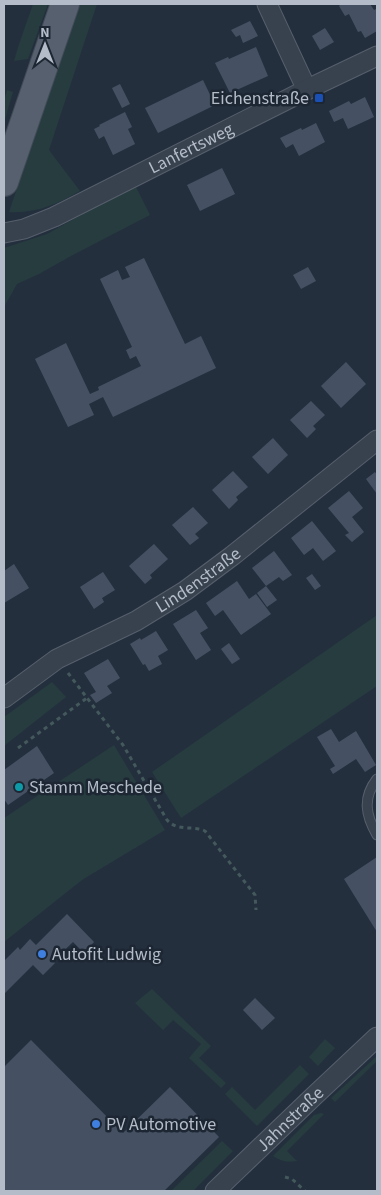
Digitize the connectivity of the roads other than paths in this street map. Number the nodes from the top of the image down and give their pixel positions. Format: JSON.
{"nodes":[{"id":1,"x":65,"y":4,"type":"edge"},
{"id":2,"x":267,"y":4,"type":"edge"},
{"id":3,"x":377,"y":56,"type":"edge"},
{"id":4,"x":307,"y":90,"type":"junction"},
{"id":5,"x":4,"y":182,"type":"edge"},
{"id":6,"x":4,"y":233,"type":"edge"},
{"id":7,"x":377,"y":440,"type":"edge"},
{"id":8,"x":4,"y":698,"type":"edge"},
{"id":9,"x":377,"y":779,"type":"edge"},
{"id":10,"x":377,"y":836,"type":"edge"},
{"id":11,"x":371,"y":1042,"type":"edge"},
{"id":12,"x":215,"y":1191,"type":"edge"}],
"edges":[{"from":1,"to":5,"type":"main road"},
{"from":2,"to":4,"type":"street"},
{"from":3,"to":4,"type":"street","name":"Lanfertsweg"},
{"from":4,"to":6,"type":"street","name":"Lanfertsweg"},
{"from":7,"to":8,"type":"street","name":"Lindenstraße"},
{"from":9,"to":10,"type":"lane"},
{"from":11,"to":12,"type":"street","name":"Jahnstraße"}]}
